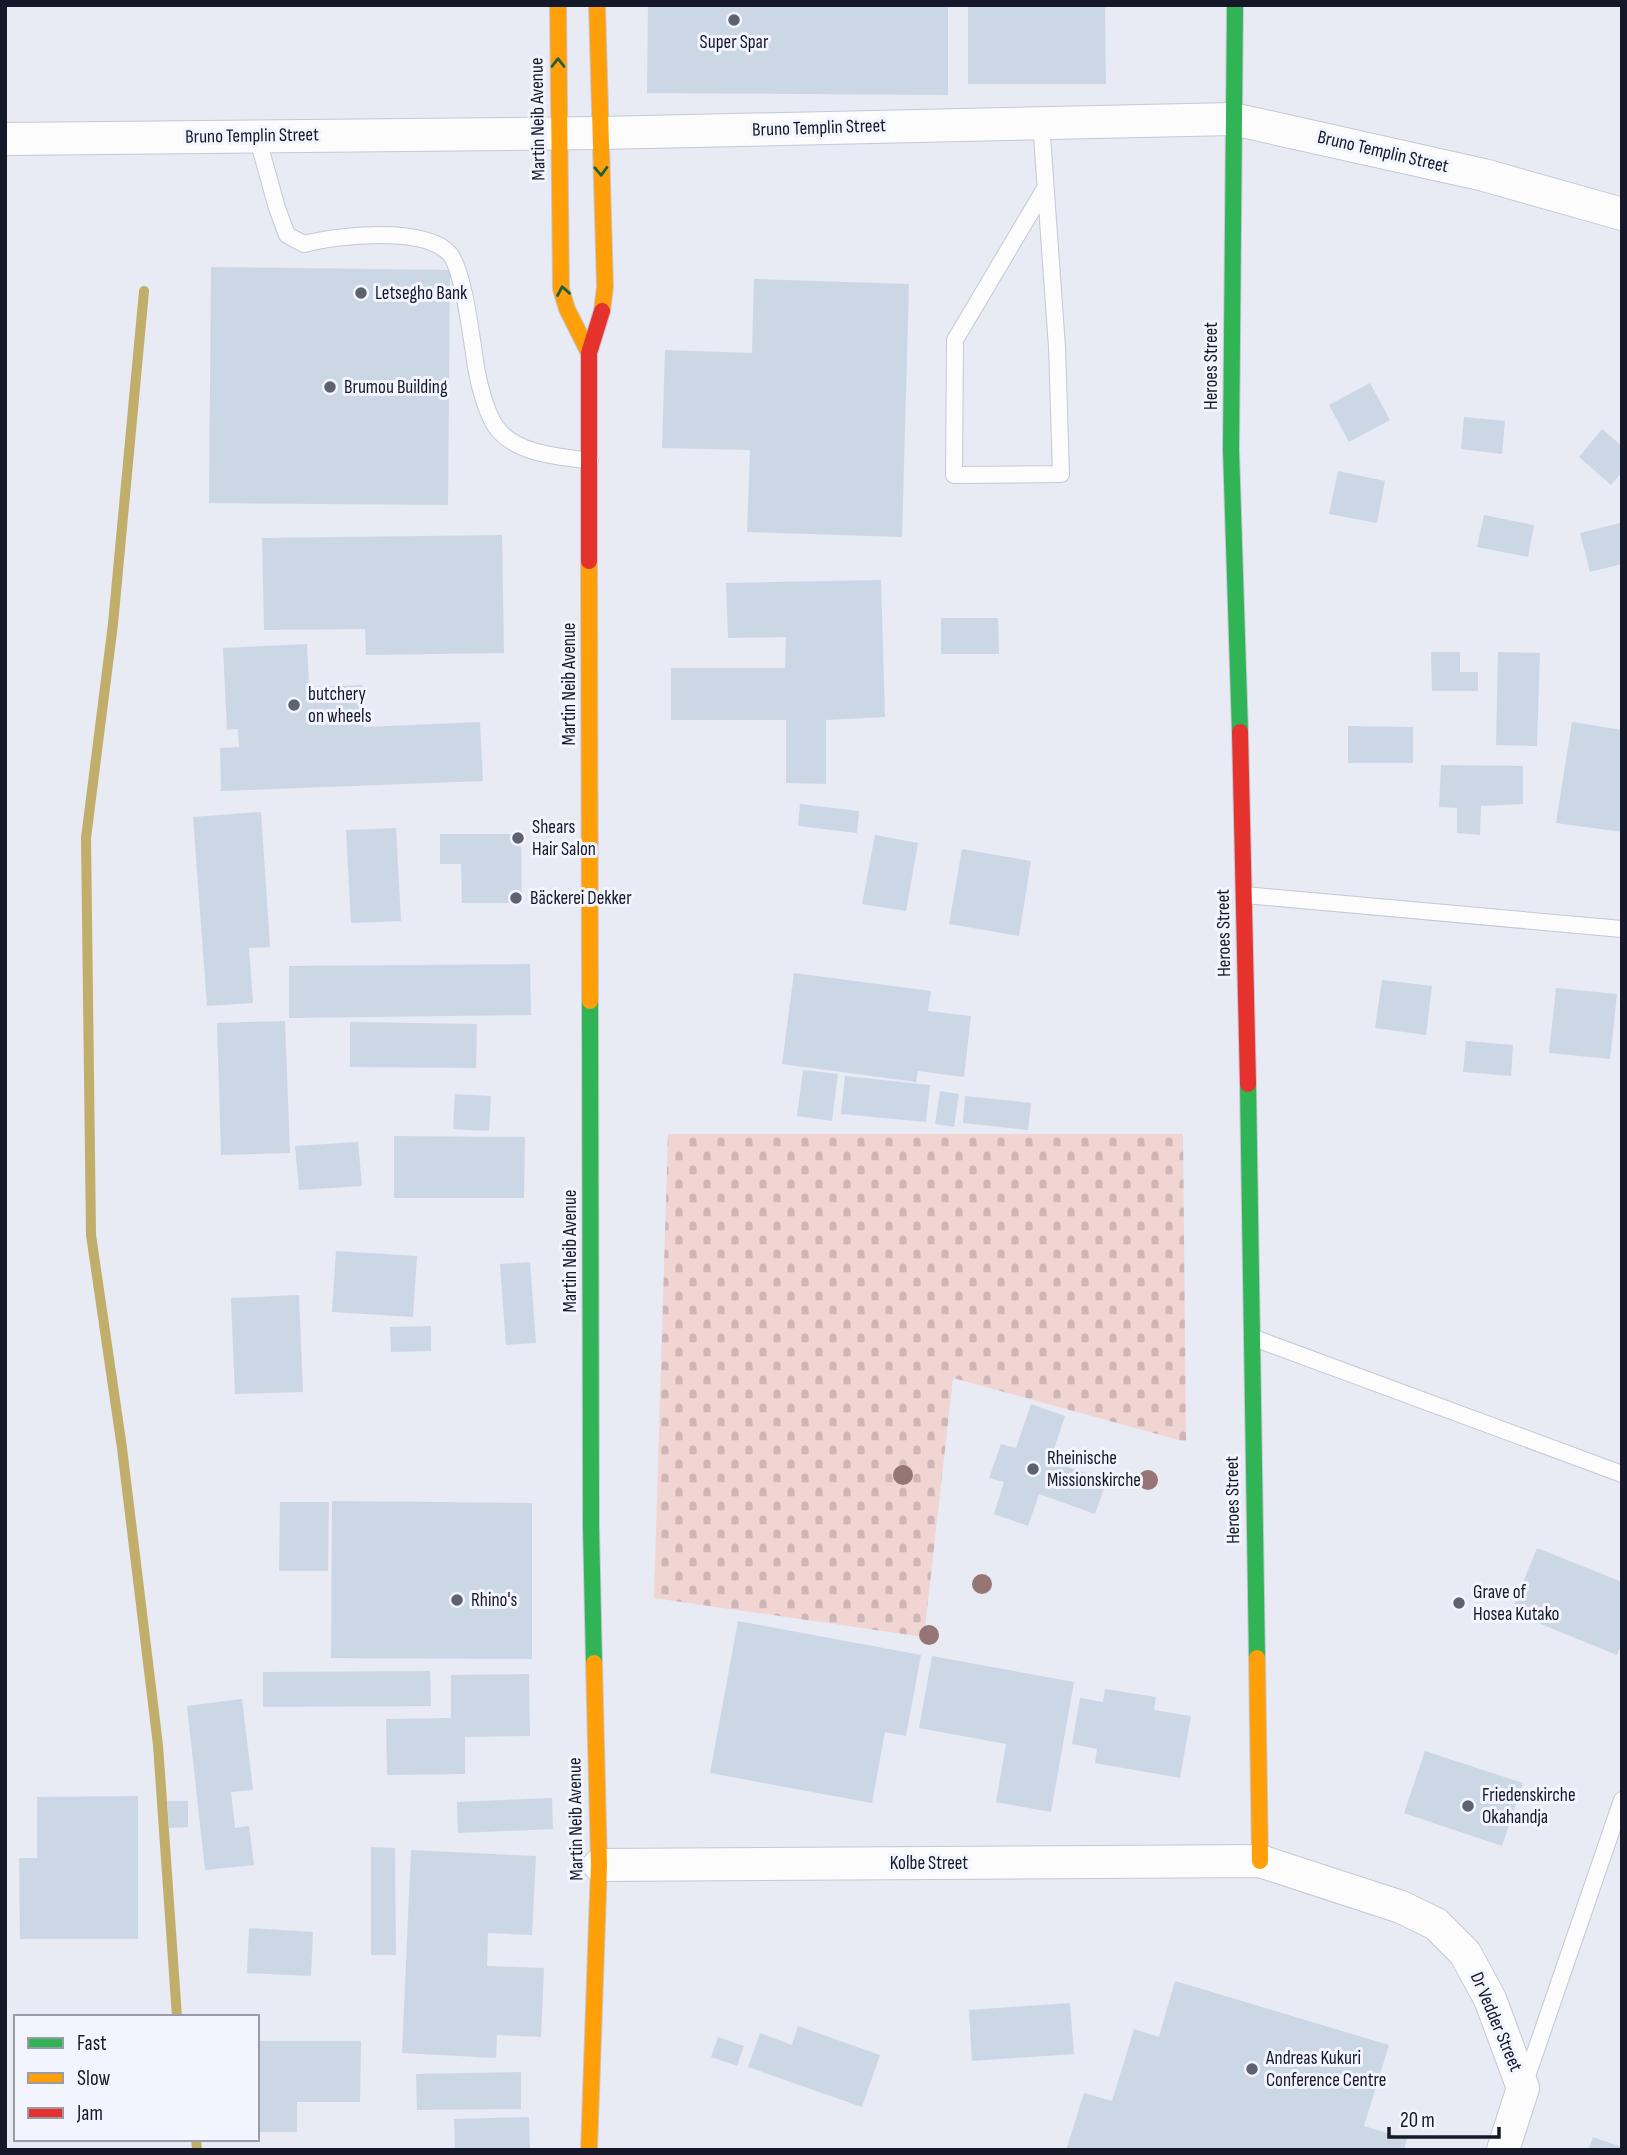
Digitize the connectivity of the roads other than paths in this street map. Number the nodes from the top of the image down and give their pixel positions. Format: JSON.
{"nodes":[{"id":1,"x":558,"y":5,"type":"edge"},
{"id":2,"x":597,"y":5,"type":"edge"},
{"id":3,"x":1235,"y":5,"type":"edge"},
{"id":4,"x":1233,"y":119,"type":"junction"},
{"id":5,"x":1041,"y":122,"type":"junction"},
{"id":6,"x":559,"y":133,"type":"junction"},
{"id":7,"x":600,"y":133,"type":"junction"},
{"id":8,"x":257,"y":136,"type":"junction"},
{"id":9,"x":5,"y":139,"type":"edge"},
{"id":10,"x":1044,"y":190,"type":"junction"},
{"id":11,"x":1622,"y":214,"type":"edge"},
{"id":12,"x":589,"y":353,"type":"junction"},
{"id":13,"x":590,"y":461,"type":"junction"},
{"id":14,"x":1245,"y":895,"type":"junction"},
{"id":15,"x":1622,"y":929,"type":"edge"},
{"id":16,"x":1251,"y":1337,"type":"junction"},
{"id":17,"x":1622,"y":1474,"type":"edge"},
{"id":18,"x":1622,"y":1800,"type":"edge"},
{"id":19,"x":1260,"y":1861,"type":"junction"},
{"id":20,"x":598,"y":1865,"type":"junction"},
{"id":21,"x":1523,"y":2088,"type":"junction"},
{"id":22,"x":589,"y":2150,"type":"edge"},
{"id":23,"x":1503,"y":2150,"type":"edge"}],
"edges":[{"from":6,"to":1,"type":"main road","name":"Martin Neib Avenue","one_way":true},
{"from":2,"to":7,"type":"main road","name":"Martin Neib Avenue"},
{"from":3,"to":4,"type":"main road","name":"Heroes Street"},
{"from":4,"to":5,"type":"street","name":"Bruno Templin Street"},
{"from":4,"to":11,"type":"street","name":"Bruno Templin Street"},
{"from":4,"to":14,"type":"main road","name":"Heroes Street"},
{"from":5,"to":7,"type":"street","name":"Bruno Templin Street"},
{"from":5,"to":10,"type":"lane"},
{"from":6,"to":7,"type":"street","name":"Bruno Templin Street"},
{"from":6,"to":8,"type":"street","name":"Bruno Templin Street"},
{"from":12,"to":6,"type":"main road","name":"Martin Neib Avenue","one_way":true},
{"from":7,"to":12,"type":"main road","name":"Martin Neib Avenue","one_way":true},
{"from":8,"to":9,"type":"street","name":"Bruno Templin Street"},
{"from":8,"to":13,"type":"lane"},
{"from":10,"to":10,"type":"lane"},
{"from":12,"to":13,"type":"main road","name":"Martin Neib Avenue"},
{"from":13,"to":20,"type":"main road","name":"Martin Neib Avenue"},
{"from":14,"to":15,"type":"lane"},
{"from":14,"to":16,"type":"main road","name":"Heroes Street"},
{"from":16,"to":17,"type":"lane"},
{"from":16,"to":19,"type":"main road","name":"Heroes Street"},
{"from":18,"to":21,"type":"lane"},
{"from":19,"to":20,"type":"street","name":"Kolbe Street"},
{"from":19,"to":21,"type":"street","name":"Dr Vedder Street"},
{"from":20,"to":22,"type":"main road","name":"Martin Neib Avenue"},
{"from":21,"to":23,"type":"street","name":"Dr Vedder Street"}]}
